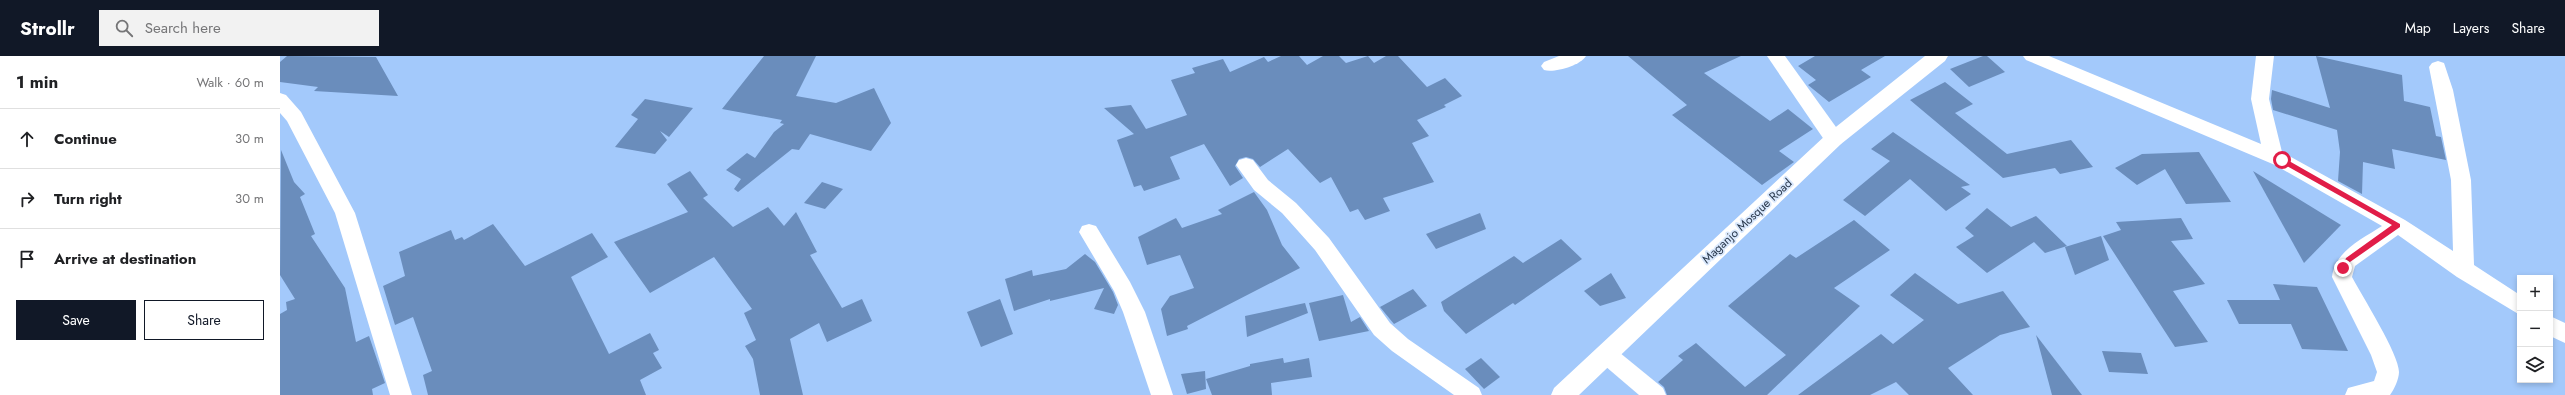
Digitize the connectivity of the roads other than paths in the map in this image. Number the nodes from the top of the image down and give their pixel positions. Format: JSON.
{"nodes":[{"id":1,"x":1576,"y":56,"type":"edge"},
{"id":2,"x":1776,"y":56,"type":"edge"},
{"id":3,"x":1938,"y":56,"type":"edge"},
{"id":4,"x":2032,"y":56,"type":"edge"},
{"id":5,"x":2265,"y":56,"type":"edge"},
{"id":6,"x":1550,"y":66,"type":"dead end"},
{"id":7,"x":2438,"y":68,"type":"dead end"},
{"id":8,"x":280,"y":100,"type":"edge"},
{"id":9,"x":1834,"y":139,"type":"junction"},
{"id":10,"x":2274,"y":157,"type":"junction"},
{"id":11,"x":1246,"y":165,"type":"dead end"},
{"id":12,"x":2398,"y":225,"type":"junction"},
{"id":13,"x":1089,"y":232,"type":"dead end"},
{"id":14,"x":2464,"y":271,"type":"junction"},
{"id":15,"x":2517,"y":304,"type":"edge"},
{"id":16,"x":2553,"y":327,"type":"edge"},
{"id":17,"x":2565,"y":334,"type":"edge"},
{"id":18,"x":1606,"y":354,"type":"junction"},
{"id":19,"x":401,"y":395,"type":"edge"},
{"id":20,"x":1162,"y":395,"type":"edge"},
{"id":21,"x":1471,"y":395,"type":"edge"},
{"id":22,"x":1563,"y":395,"type":"edge"},
{"id":23,"x":1655,"y":395,"type":"edge"},
{"id":24,"x":2356,"y":395,"type":"edge"}],
"edges":[{"from":1,"to":6,"type":"street"},
{"from":2,"to":9,"type":"street"},
{"from":3,"to":9,"type":"street","name":"Maganjo Mosque Road"},
{"from":4,"to":10,"type":"street"},
{"from":5,"to":10,"type":"street"},
{"from":7,"to":14,"type":"street"},
{"from":8,"to":19,"type":"street"},
{"from":9,"to":18,"type":"street","name":"Maganjo Mosque Road"},
{"from":10,"to":12,"type":"street"},
{"from":11,"to":21,"type":"street"},
{"from":12,"to":14,"type":"street"},
{"from":12,"to":24,"type":"street"},
{"from":13,"to":20,"type":"street"},
{"from":14,"to":15,"type":"street"},
{"from":16,"to":17,"type":"street"},
{"from":18,"to":22,"type":"street","name":"Maganjo Mosque Road"},
{"from":18,"to":23,"type":"street"}]}
